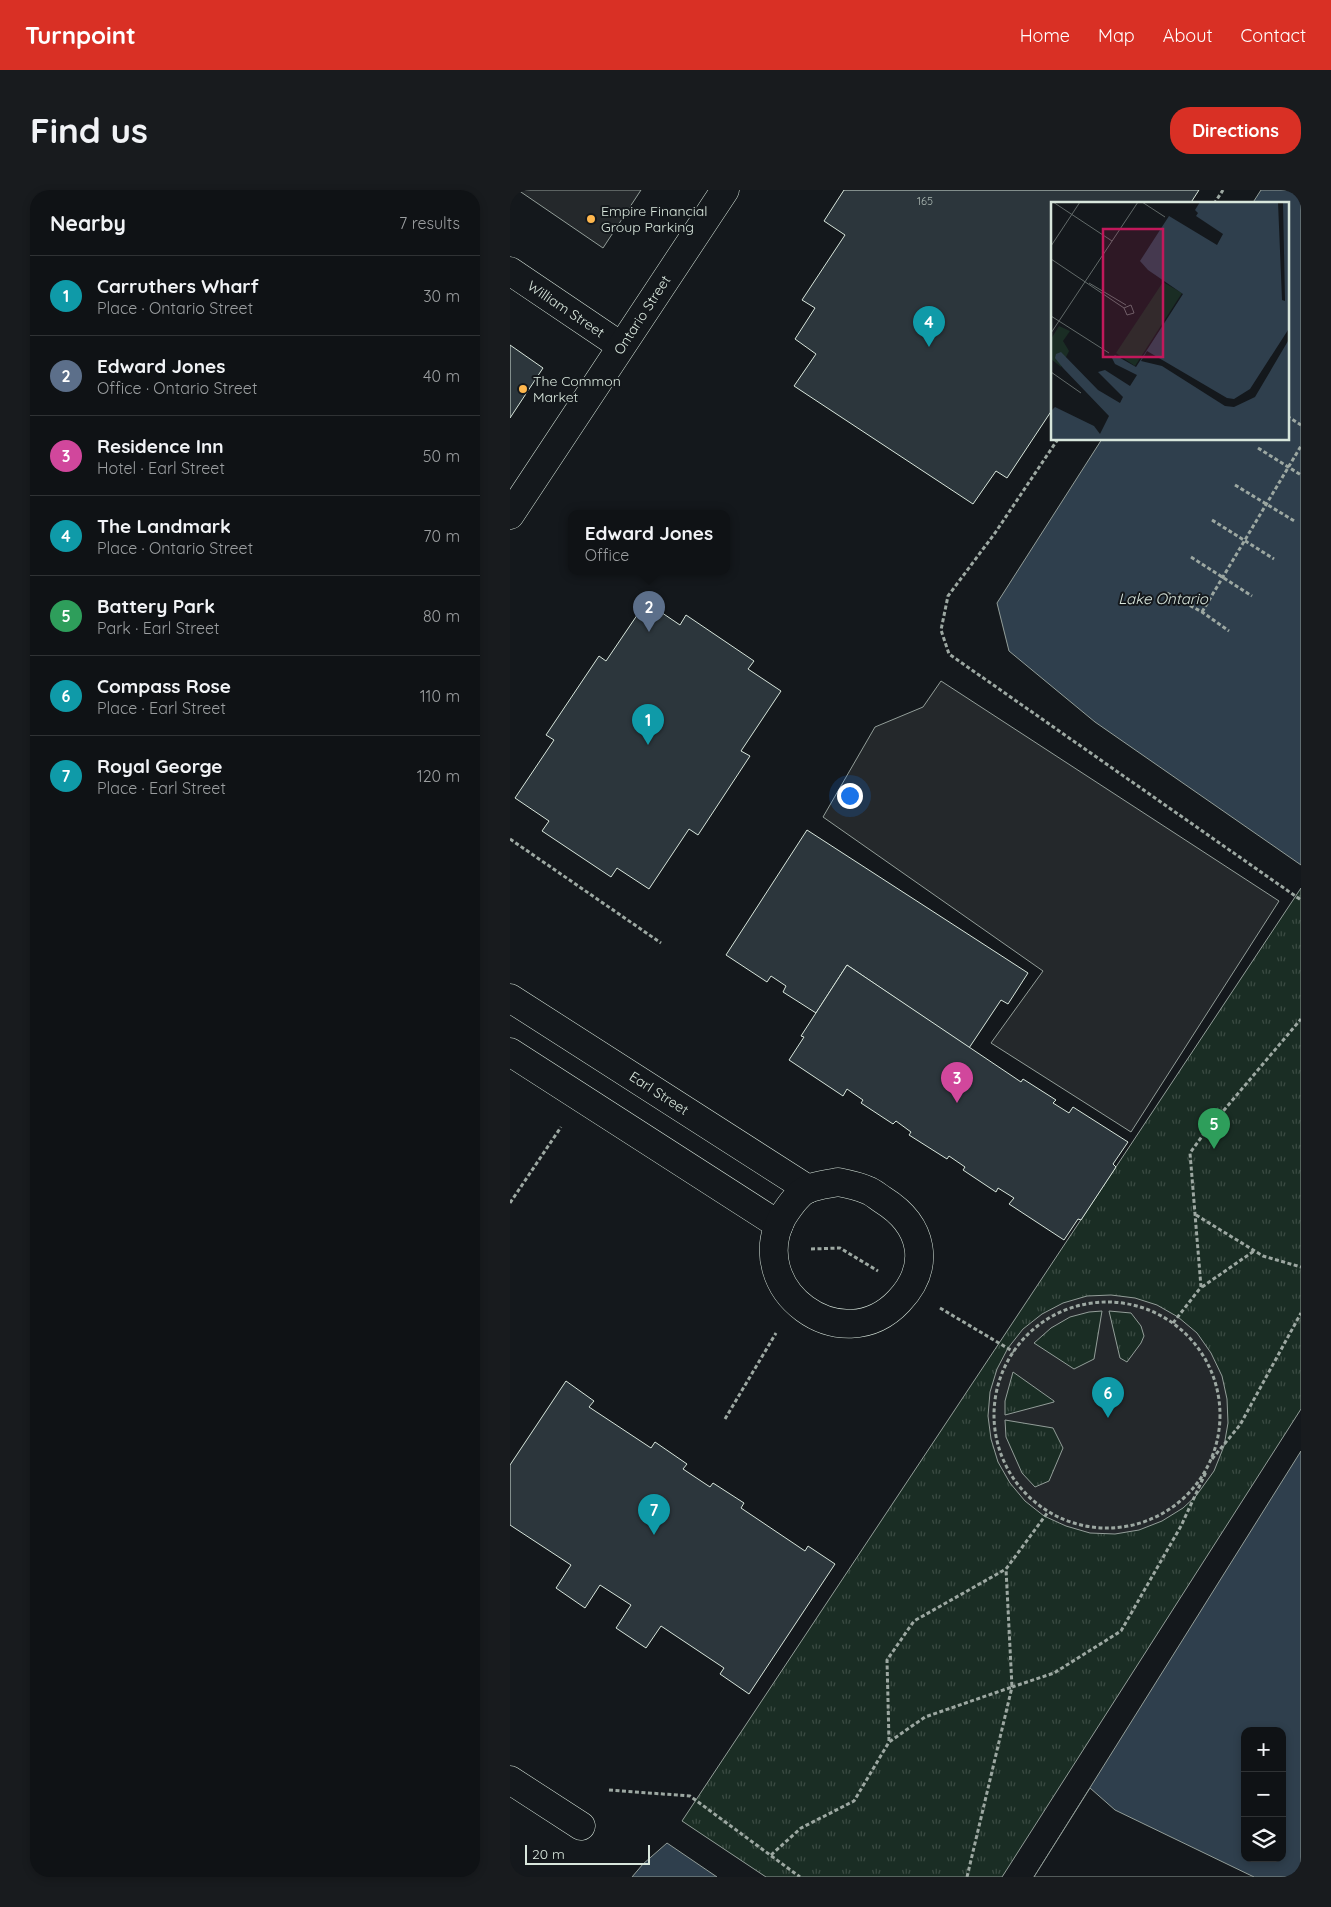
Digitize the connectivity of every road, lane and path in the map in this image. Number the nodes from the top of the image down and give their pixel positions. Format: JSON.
{"nodes":[{"id":1,"x":725,"y":190,"type":"edge"},
{"id":2,"x":1223,"y":190,"type":"edge"},
{"id":3,"x":1215,"y":202,"type":"edge"},
{"id":4,"x":510,"y":271,"type":"edge"},
{"id":5,"x":621,"y":346,"type":"junction"},
{"id":6,"x":1288,"y":417,"type":"edge"},
{"id":7,"x":1301,"y":425,"type":"edge"},
{"id":8,"x":1057,"y":440,"type":"edge"},
{"id":9,"x":1301,"y":446,"type":"edge"},
{"id":10,"x":1258,"y":448,"type":"dead end"},
{"id":11,"x":1288,"y":467,"type":"junction"},
{"id":12,"x":1301,"y":475,"type":"edge"},
{"id":13,"x":1235,"y":484,"type":"dead end"},
{"id":14,"x":1266,"y":505,"type":"junction"},
{"id":15,"x":510,"y":515,"type":"edge"},
{"id":16,"x":1212,"y":520,"type":"dead end"},
{"id":17,"x":1296,"y":522,"type":"dead end"},
{"id":18,"x":1245,"y":539,"type":"junction"},
{"id":19,"x":1191,"y":558,"type":"dead end"},
{"id":20,"x":1274,"y":559,"type":"dead end"},
{"id":21,"x":1223,"y":578,"type":"junction"},
{"id":22,"x":1167,"y":593,"type":"dead end"},
{"id":23,"x":1252,"y":596,"type":"dead end"},
{"id":24,"x":1202,"y":612,"type":"junction"},
{"id":25,"x":1229,"y":631,"type":"dead end"},
{"id":26,"x":510,"y":839,"type":"edge"},
{"id":27,"x":1301,"y":900,"type":"edge"},
{"id":28,"x":661,"y":943,"type":"dead end"},
{"id":29,"x":510,"y":998,"type":"edge"},
{"id":30,"x":1301,"y":1018,"type":"edge"},
{"id":31,"x":510,"y":1052,"type":"edge"},
{"id":32,"x":562,"y":1124,"type":"dead end"},
{"id":33,"x":808,"y":1189,"type":"junction"},
{"id":34,"x":510,"y":1203,"type":"edge"},
{"id":35,"x":1196,"y":1215,"type":"junction"},
{"id":36,"x":779,"y":1225,"type":"junction"},
{"id":37,"x":1254,"y":1250,"type":"junction"},
{"id":38,"x":1301,"y":1267,"type":"edge"},
{"id":39,"x":1201,"y":1287,"type":"junction"},
{"id":40,"x":795,"y":1302,"type":"junction"},
{"id":41,"x":1301,"y":1314,"type":"edge"},
{"id":42,"x":1173,"y":1324,"type":"junction"},
{"id":43,"x":725,"y":1419,"type":"dead end"},
{"id":44,"x":1211,"y":1461,"type":"junction"},
{"id":45,"x":1048,"y":1512,"type":"junction"},
{"id":46,"x":1006,"y":1569,"type":"junction"},
{"id":47,"x":1012,"y":1687,"type":"junction"},
{"id":48,"x":889,"y":1742,"type":"junction"},
{"id":49,"x":510,"y":1780,"type":"edge"},
{"id":50,"x":609,"y":1790,"type":"dead end"},
{"id":51,"x":581,"y":1826,"type":"dead end"},
{"id":52,"x":771,"y":1855,"type":"junction"},
{"id":53,"x":800,"y":1877,"type":"edge"},
{"id":54,"x":967,"y":1877,"type":"edge"}],
"edges":[{"from":1,"to":5,"type":"street","name":"Ontario Street"},
{"from":2,"to":3,"type":"path"},
{"from":4,"to":5,"type":"street","name":"William Street"},
{"from":5,"to":15,"type":"street","name":"Ontario Street"},
{"from":6,"to":7,"type":"path"},
{"from":8,"to":27,"type":"path"},
{"from":9,"to":11,"type":"path"},
{"from":10,"to":11,"type":"path"},
{"from":11,"to":12,"type":"path"},
{"from":11,"to":14,"type":"path"},
{"from":13,"to":14,"type":"path"},
{"from":14,"to":17,"type":"path"},
{"from":14,"to":18,"type":"path"},
{"from":16,"to":18,"type":"path"},
{"from":18,"to":20,"type":"path"},
{"from":18,"to":21,"type":"path"},
{"from":19,"to":21,"type":"path"},
{"from":21,"to":23,"type":"path"},
{"from":21,"to":24,"type":"path"},
{"from":22,"to":24,"type":"path"},
{"from":24,"to":25,"type":"path"},
{"from":26,"to":28,"type":"path"},
{"from":29,"to":33,"type":"street","name":"Earl Street"},
{"from":30,"to":35,"type":"path"},
{"from":31,"to":36,"type":"street"},
{"from":32,"to":34,"type":"path"},
{"from":33,"to":36,"type":"street"},
{"from":33,"to":40,"type":"street"},
{"from":35,"to":37,"type":"path"},
{"from":35,"to":39,"type":"path"},
{"from":36,"to":40,"type":"street"},
{"from":37,"to":38,"type":"path"},
{"from":37,"to":39,"type":"path"},
{"from":39,"to":42,"type":"path"},
{"from":40,"to":43,"type":"path"},
{"from":41,"to":44,"type":"path"},
{"from":42,"to":44,"type":"path"},
{"from":42,"to":45,"type":"path"},
{"from":44,"to":45,"type":"path"},
{"from":44,"to":47,"type":"path"},
{"from":45,"to":46,"type":"path"},
{"from":46,"to":47,"type":"path"},
{"from":46,"to":48,"type":"path"},
{"from":47,"to":48,"type":"path"},
{"from":47,"to":54,"type":"path"},
{"from":48,"to":52,"type":"path"},
{"from":49,"to":51,"type":"street"},
{"from":50,"to":52,"type":"path"},
{"from":52,"to":53,"type":"path"}]}
